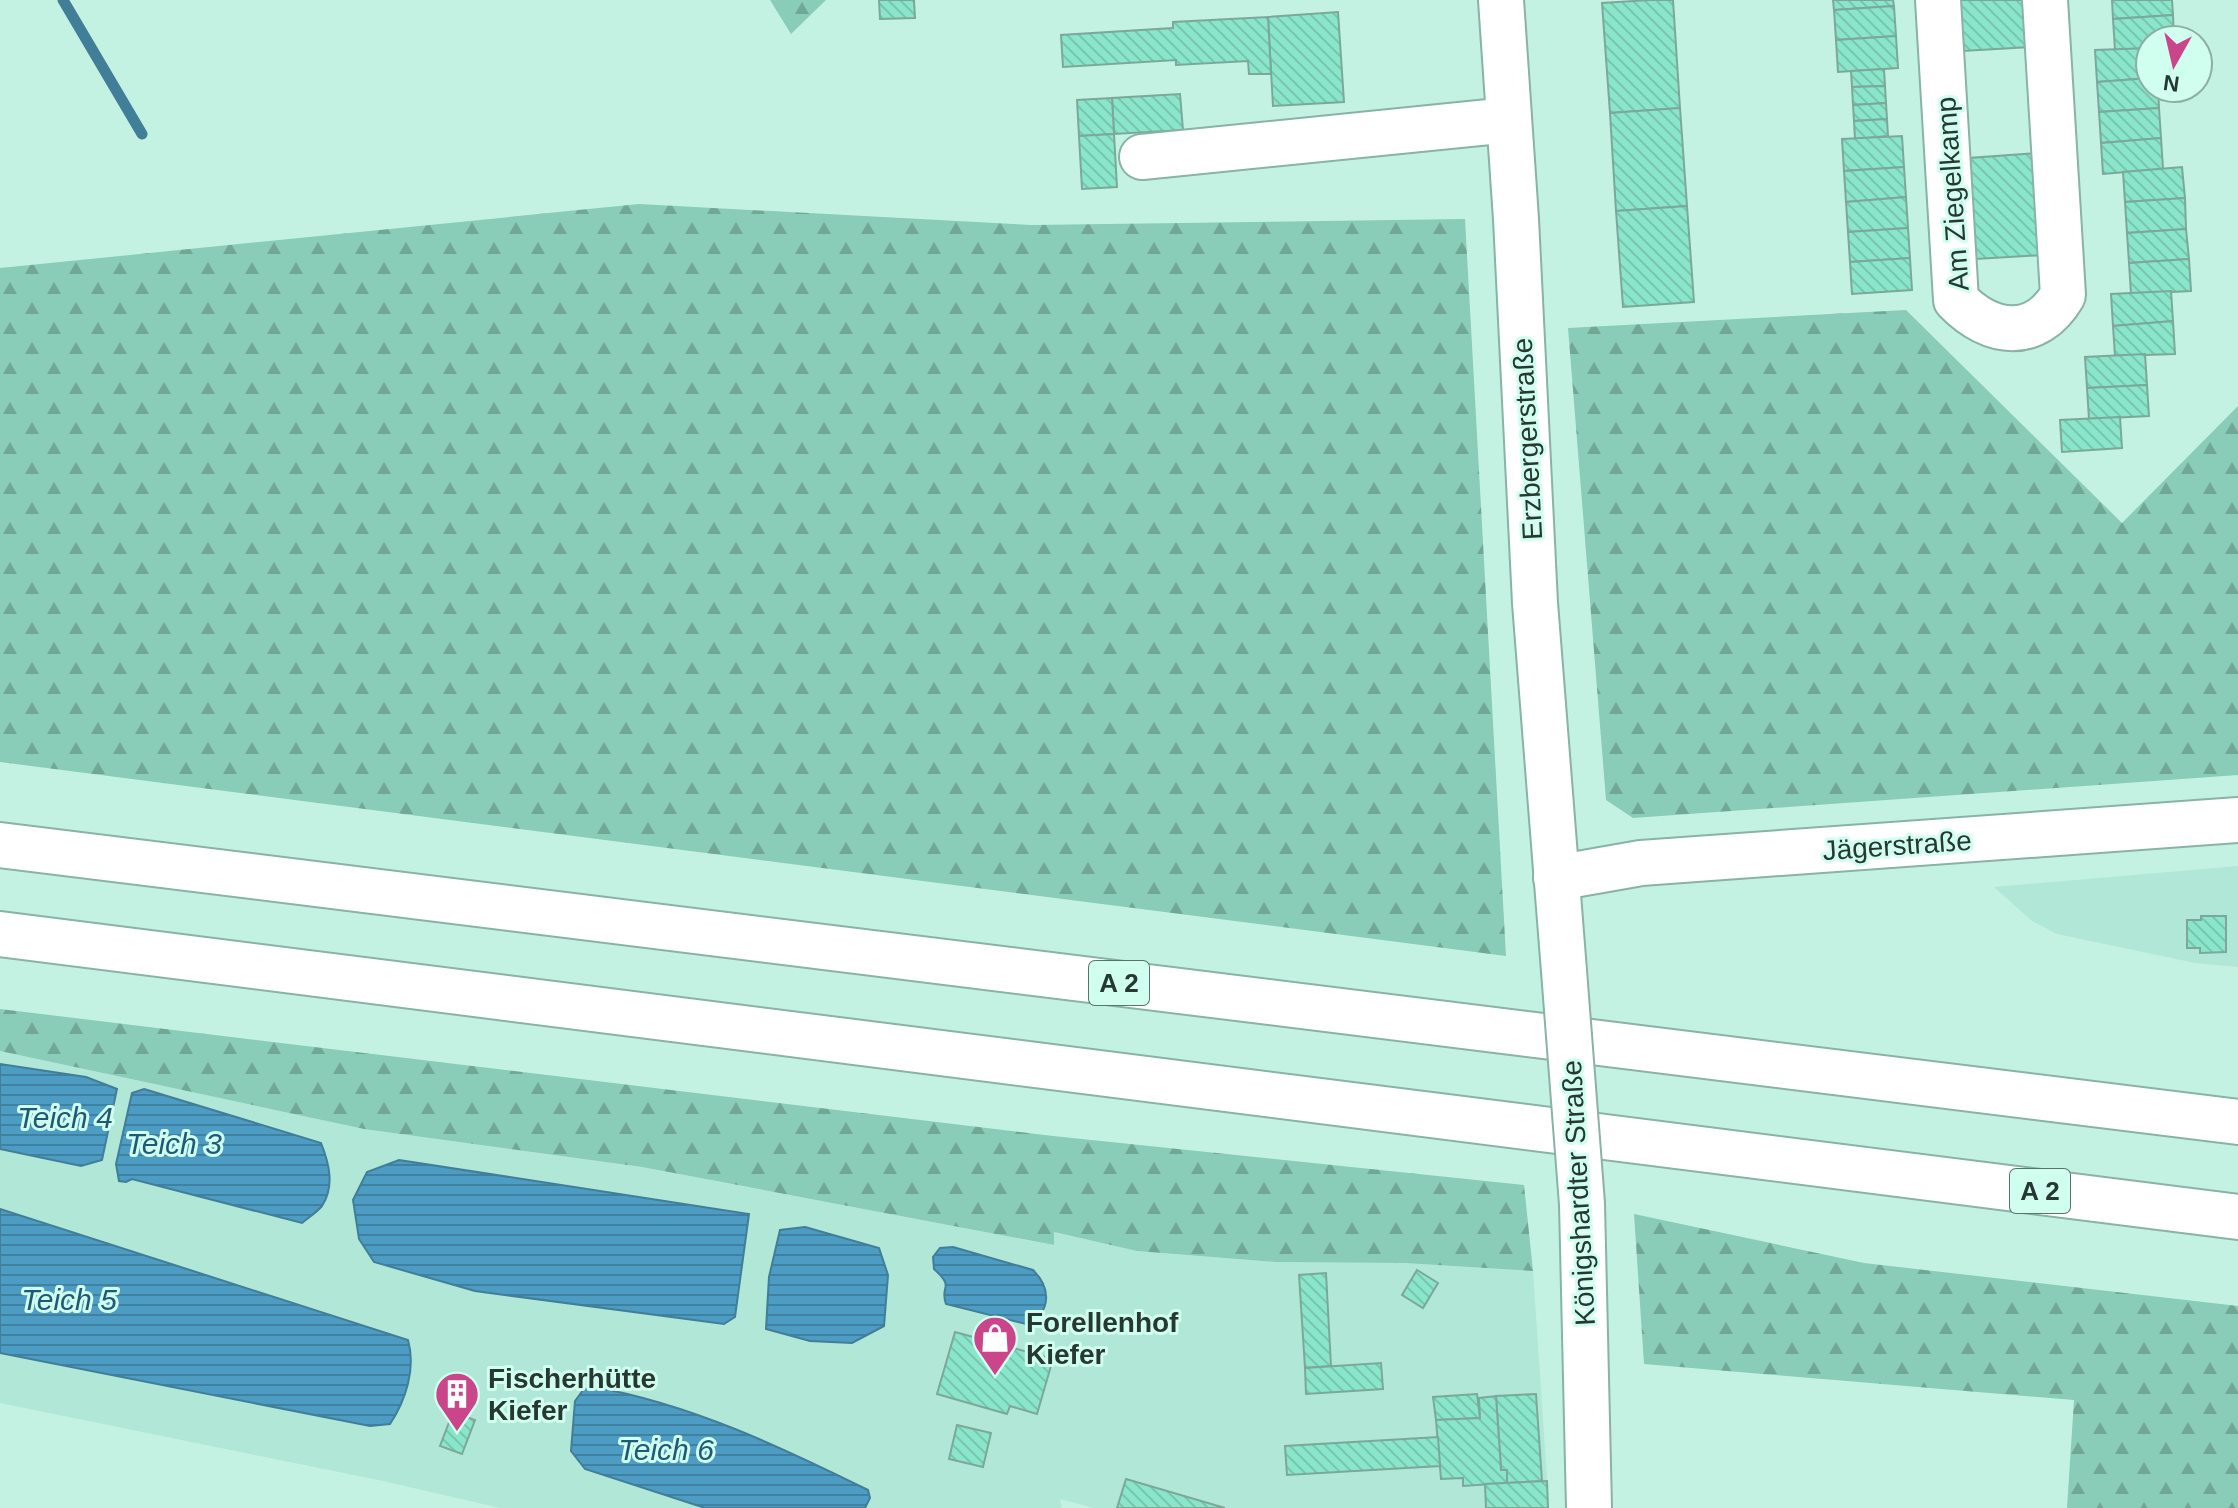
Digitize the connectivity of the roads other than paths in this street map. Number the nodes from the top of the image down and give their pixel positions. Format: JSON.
{"nodes":[{"id":1,"x":1501,"y":0,"type":"edge"},
{"id":2,"x":1938,"y":0,"type":"edge"},
{"id":3,"x":2045,"y":0,"type":"edge"},
{"id":4,"x":1509,"y":120,"type":"junction"},
{"id":5,"x":1142,"y":157,"type":"dead end"},
{"id":6,"x":2238,"y":820,"type":"edge"},
{"id":7,"x":0,"y":845,"type":"edge"},
{"id":8,"x":1556,"y":878,"type":"junction"},
{"id":9,"x":0,"y":934,"type":"edge"},
{"id":10,"x":2238,"y":1122,"type":"edge"},
{"id":11,"x":2238,"y":1217,"type":"edge"},
{"id":12,"x":1589,"y":1508,"type":"edge"}],
"edges":[{"from":1,"to":4,"type":"main road","name":"Erzbergerstraße"},
{"from":2,"to":3,"type":"main road","name":"Am Ziegelkamp"},
{"from":4,"to":5,"type":"main road"},
{"from":4,"to":8,"type":"main road","name":"Erzbergerstraße"},
{"from":6,"to":8,"type":"main road","name":"Jägerstraße"},
{"from":7,"to":10,"type":"main road","number":"A 2"},
{"from":8,"to":12,"type":"main road","name":"Königshardter Straße","bridge":true},
{"from":9,"to":11,"type":"main road","number":"A 2"}]}
